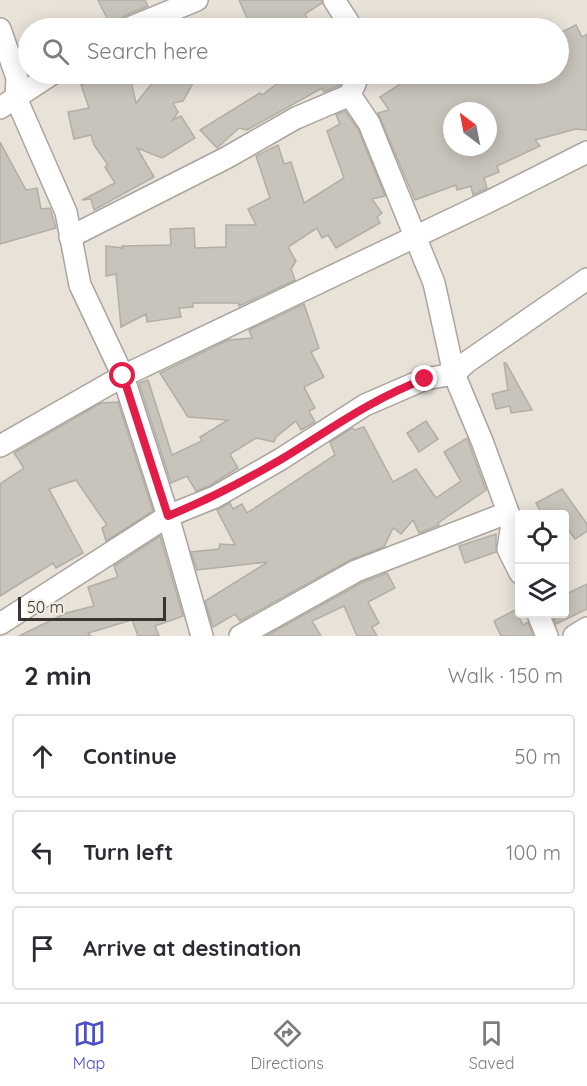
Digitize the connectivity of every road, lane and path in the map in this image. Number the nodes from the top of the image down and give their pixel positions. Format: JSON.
{"nodes":[{"id":1,"x":197,"y":0,"type":"edge"},
{"id":2,"x":334,"y":0,"type":"edge"},
{"id":3,"x":153,"y":18,"type":"edge"},
{"id":4,"x":346,"y":18,"type":"edge"},
{"id":5,"x":0,"y":29,"type":"edge"},
{"id":6,"x":37,"y":84,"type":"edge"},
{"id":7,"x":355,"y":84,"type":"edge"},
{"id":8,"x":350,"y":95,"type":"junction"},
{"id":9,"x":8,"y":103,"type":"edge"},
{"id":10,"x":587,"y":152,"type":"edge"},
{"id":11,"x":416,"y":234,"type":"junction"},
{"id":12,"x":70,"y":237,"type":"junction"},
{"id":13,"x":587,"y":279,"type":"edge"},
{"id":14,"x":454,"y":374,"type":"junction"},
{"id":15,"x":123,"y":376,"type":"junction"},
{"id":16,"x":0,"y":446,"type":"edge"},
{"id":17,"x":507,"y":513,"type":"junction"},
{"id":18,"x":168,"y":516,"type":"junction"},
{"id":19,"x":515,"y":564,"type":"edge"},
{"id":20,"x":540,"y":618,"type":"edge"},
{"id":21,"x":0,"y":624,"type":"edge"},
{"id":22,"x":587,"y":628,"type":"edge"},
{"id":23,"x":202,"y":636,"type":"edge"},
{"id":24,"x":240,"y":636,"type":"edge"},
{"id":25,"x":547,"y":636,"type":"edge"},
{"id":26,"x":574,"y":636,"type":"edge"}],
"edges":[{"from":1,"to":3,"type":"street"},
{"from":2,"to":4,"type":"street"},
{"from":5,"to":9,"type":"street"},
{"from":6,"to":9,"type":"street"},
{"from":7,"to":8,"type":"street"},
{"from":8,"to":11,"type":"street"},
{"from":8,"to":12,"type":"street"},
{"from":9,"to":12,"type":"street"},
{"from":10,"to":11,"type":"street"},
{"from":11,"to":14,"type":"street"},
{"from":11,"to":15,"type":"street"},
{"from":12,"to":15,"type":"street"},
{"from":13,"to":14,"type":"street"},
{"from":14,"to":17,"type":"street"},
{"from":14,"to":18,"type":"street"},
{"from":15,"to":16,"type":"street"},
{"from":15,"to":18,"type":"street"},
{"from":17,"to":19,"type":"street"},
{"from":17,"to":24,"type":"street"},
{"from":18,"to":21,"type":"street"},
{"from":18,"to":23,"type":"street"},
{"from":20,"to":25,"type":"street"},
{"from":22,"to":26,"type":"street"}]}
